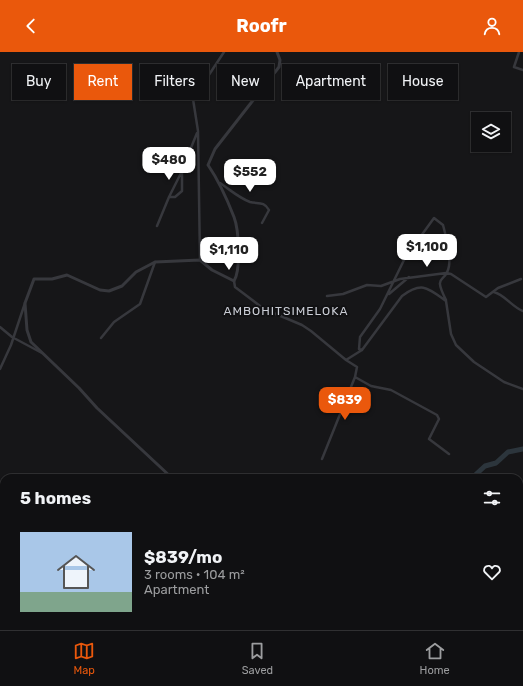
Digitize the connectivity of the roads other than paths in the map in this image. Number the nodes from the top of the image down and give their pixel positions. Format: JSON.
{"nodes":[{"id":1,"x":224,"y":52,"type":"edge"},
{"id":2,"x":277,"y":52,"type":"edge"},
{"id":3,"x":519,"y":52,"type":"edge"},
{"id":4,"x":523,"y":70,"type":"edge"},
{"id":5,"x":198,"y":131,"type":"junction"},
{"id":6,"x":182,"y":170,"type":"junction"},
{"id":7,"x":220,"y":183,"type":"junction"},
{"id":8,"x":169,"y":197,"type":"junction"},
{"id":9,"x":262,"y":224,"type":"dead end"},
{"id":10,"x":157,"y":226,"type":"dead end"},
{"id":11,"x":200,"y":260,"type":"junction"},
{"id":12,"x":155,"y":262,"type":"junction"},
{"id":13,"x":446,"y":273,"type":"junction"},
{"id":14,"x":409,"y":277,"type":"junction"},
{"id":15,"x":521,"y":279,"type":"dead end"},
{"id":16,"x":234,"y":281,"type":"junction"},
{"id":17,"x":393,"y":281,"type":"junction"},
{"id":18,"x":494,"y":292,"type":"junction"},
{"id":19,"x":388,"y":294,"type":"junction"},
{"id":20,"x":327,"y":296,"type":"dead end"},
{"id":21,"x":446,"y":301,"type":"junction"},
{"id":22,"x":24,"y":303,"type":"junction"},
{"id":23,"x":523,"y":311,"type":"edge"},
{"id":24,"x":0,"y":327,"type":"edge"},
{"id":25,"x":12,"y":337,"type":"junction"},
{"id":26,"x":101,"y":338,"type":"dead end"},
{"id":27,"x":362,"y":350,"type":"junction"},
{"id":28,"x":46,"y":356,"type":"junction"},
{"id":29,"x":346,"y":360,"type":"junction"},
{"id":30,"x":0,"y":369,"type":"edge"},
{"id":31,"x":355,"y":377,"type":"junction"},
{"id":32,"x":523,"y":389,"type":"edge"},
{"id":33,"x":449,"y":454,"type":"dead end"},
{"id":34,"x":322,"y":459,"type":"dead end"},
{"id":35,"x":168,"y":474,"type":"edge"}],
"edges":[{"from":1,"to":5,"type":"street"},
{"from":2,"to":7,"type":"street"},
{"from":3,"to":4,"type":"street"},
{"from":5,"to":6,"type":"street"},
{"from":5,"to":11,"type":"street"},
{"from":6,"to":8,"type":"street"},
{"from":6,"to":8,"type":"street"},
{"from":7,"to":9,"type":"street"},
{"from":7,"to":16,"type":"street"},
{"from":8,"to":10,"type":"street"},
{"from":11,"to":12,"type":"street"},
{"from":11,"to":16,"type":"street"},
{"from":12,"to":22,"type":"street"},
{"from":12,"to":26,"type":"street"},
{"from":13,"to":14,"type":"street"},
{"from":13,"to":17,"type":"street"},
{"from":13,"to":18,"type":"street"},
{"from":13,"to":21,"type":"street"},
{"from":14,"to":17,"type":"street"},
{"from":14,"to":19,"type":"street"},
{"from":15,"to":18,"type":"street"},
{"from":16,"to":29,"type":"street"},
{"from":17,"to":19,"type":"street"},
{"from":17,"to":20,"type":"street"},
{"from":18,"to":23,"type":"street"},
{"from":19,"to":27,"type":"street"},
{"from":21,"to":27,"type":"street"},
{"from":21,"to":32,"type":"street"},
{"from":22,"to":25,"type":"street"},
{"from":22,"to":28,"type":"street"},
{"from":24,"to":25,"type":"street"},
{"from":25,"to":28,"type":"street"},
{"from":25,"to":30,"type":"street"},
{"from":27,"to":29,"type":"street"},
{"from":28,"to":35,"type":"street"},
{"from":29,"to":31,"type":"street"},
{"from":31,"to":33,"type":"street"},
{"from":31,"to":34,"type":"street"}]}
